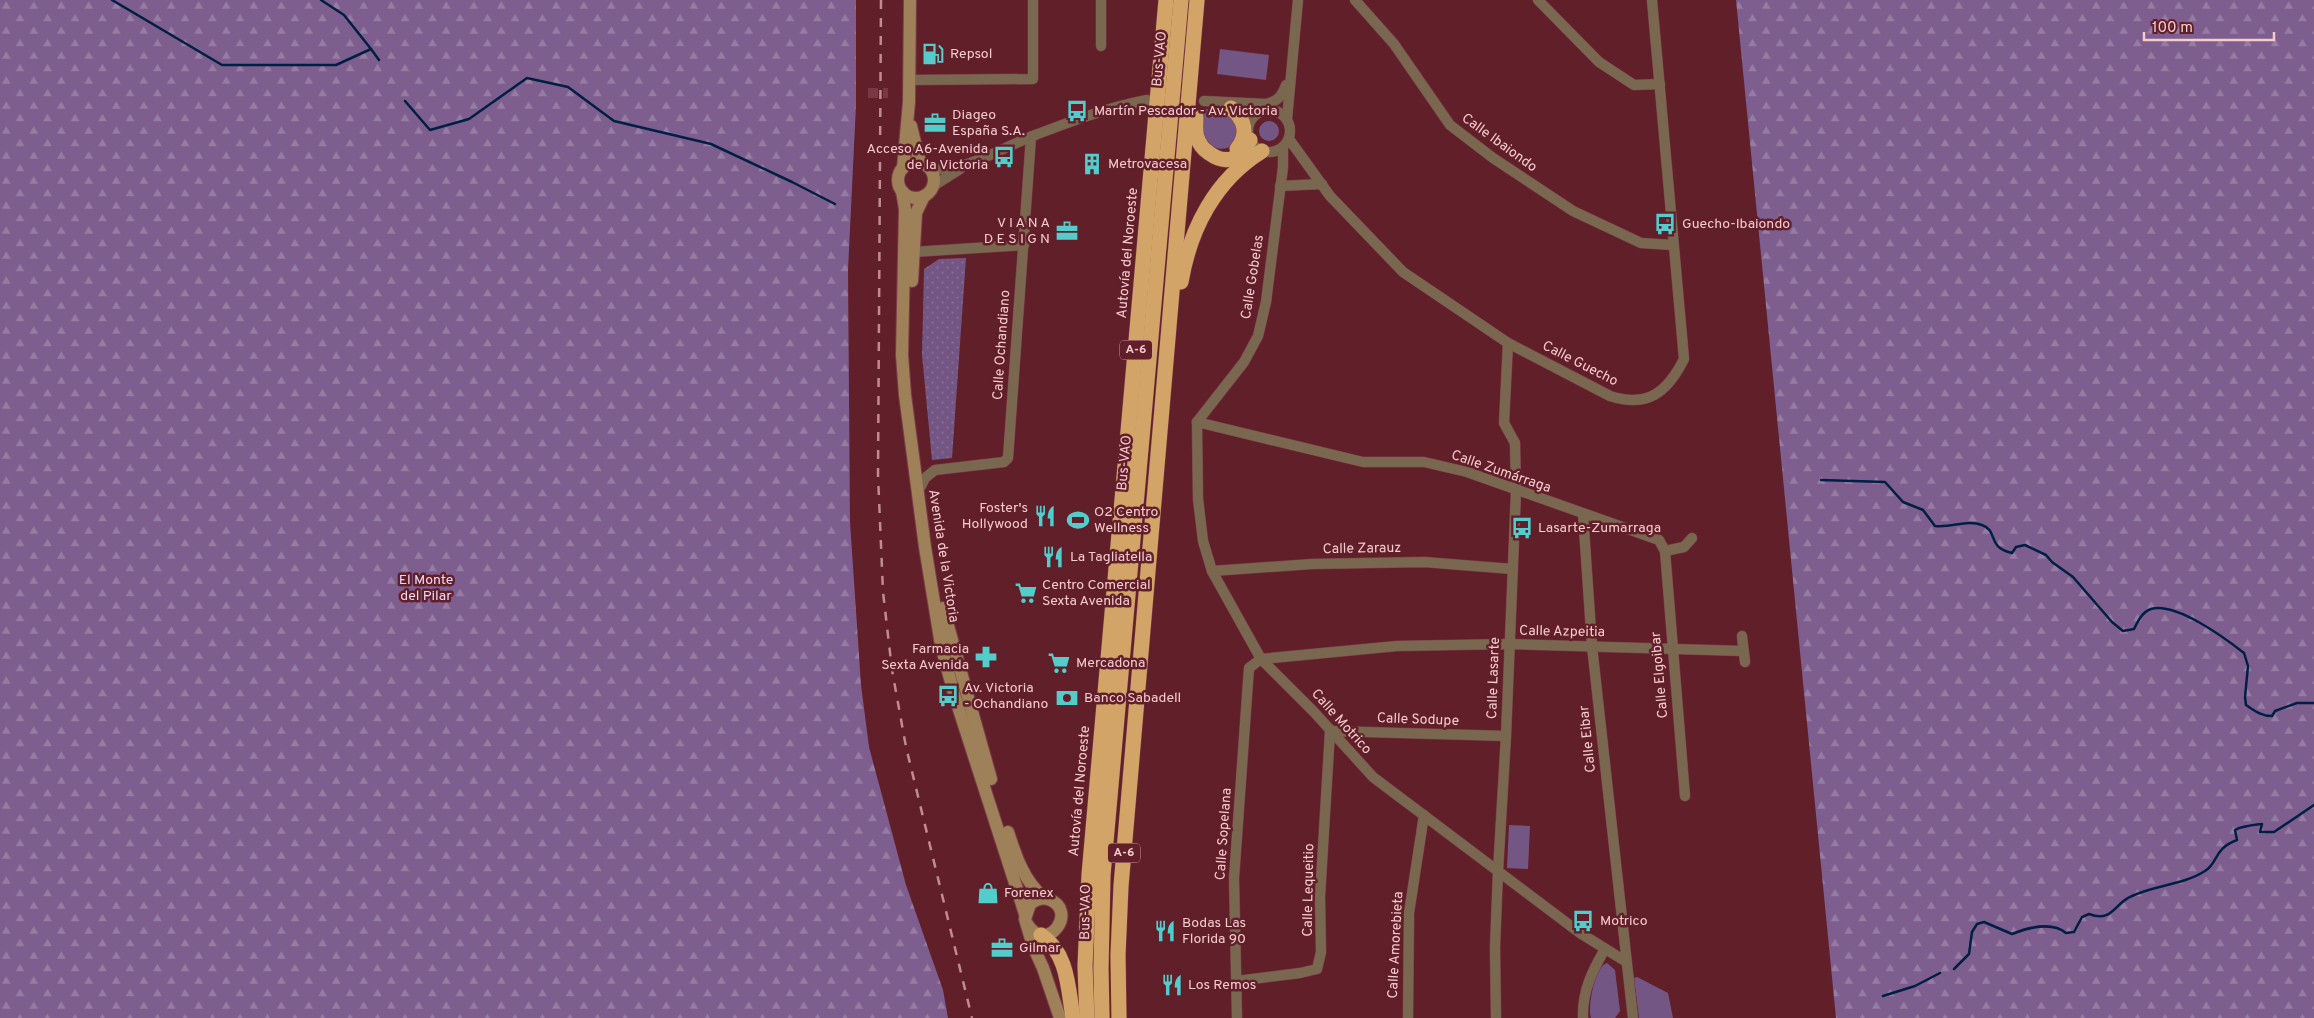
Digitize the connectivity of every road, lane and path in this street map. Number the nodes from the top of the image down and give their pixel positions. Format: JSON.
{"nodes":[{"id":1,"x":910,"y":0,"type":"edge"},
{"id":2,"x":1033,"y":0,"type":"edge"},
{"id":3,"x":1101,"y":0,"type":"edge"},
{"id":4,"x":1166,"y":0,"type":"edge"},
{"id":5,"x":1181,"y":0,"type":"edge"},
{"id":6,"x":1197,"y":0,"type":"edge"},
{"id":7,"x":1298,"y":0,"type":"edge"},
{"id":8,"x":1355,"y":0,"type":"edge"},
{"id":9,"x":1538,"y":0,"type":"edge"},
{"id":10,"x":1652,"y":0,"type":"edge"},
{"id":11,"x":1101,"y":46,"type":"dead end"},
{"id":12,"x":1290,"y":73,"type":"junction"},
{"id":13,"x":910,"y":80,"type":"junction"},
{"id":14,"x":1660,"y":84,"type":"junction"},
{"id":15,"x":1191,"y":89,"type":"junction"},
{"id":16,"x":1289,"y":89,"type":"junction"},
{"id":17,"x":1147,"y":100,"type":"dead end"},
{"id":18,"x":909,"y":102,"type":"junction"},
{"id":19,"x":1227,"y":105,"type":"junction"},
{"id":20,"x":1269,"y":110,"type":"junction"},
{"id":21,"x":1287,"y":119,"type":"junction"},
{"id":22,"x":1250,"y":122,"type":"junction"},
{"id":23,"x":1031,"y":137,"type":"junction"},
{"id":24,"x":1250,"y":140,"type":"junction"},
{"id":25,"x":1286,"y":143,"type":"junction"},
{"id":26,"x":1266,"y":152,"type":"junction"},
{"id":27,"x":1210,"y":154,"type":"junction"},
{"id":28,"x":973,"y":161,"type":"junction"},
{"id":29,"x":924,"y":166,"type":"junction"},
{"id":30,"x":903,"y":168,"type":"junction"},
{"id":31,"x":1281,"y":182,"type":"junction"},
{"id":32,"x":1322,"y":184,"type":"junction"},
{"id":33,"x":933,"y":186,"type":"junction"},
{"id":34,"x":902,"y":191,"type":"junction"},
{"id":35,"x":924,"y":196,"type":"junction"},
{"id":36,"x":1024,"y":244,"type":"junction"},
{"id":37,"x":1673,"y":245,"type":"junction"},
{"id":38,"x":914,"y":252,"type":"junction"},
{"id":39,"x":1170,"y":318,"type":"junction"},
{"id":40,"x":1508,"y":342,"type":"junction"},
{"id":41,"x":1197,"y":422,"type":"junction"},
{"id":42,"x":922,"y":486,"type":"junction"},
{"id":43,"x":1516,"y":491,"type":"junction"},
{"id":44,"x":1583,"y":514,"type":"junction"},
{"id":45,"x":1692,"y":538,"type":"dead end"},
{"id":46,"x":1665,"y":551,"type":"junction"},
{"id":47,"x":1512,"y":569,"type":"junction"},
{"id":48,"x":1212,"y":570,"type":"junction"},
{"id":49,"x":1742,"y":636,"type":"dead end"},
{"id":50,"x":1508,"y":644,"type":"junction"},
{"id":51,"x":1592,"y":646,"type":"junction"},
{"id":52,"x":1672,"y":649,"type":"junction"},
{"id":53,"x":1743,"y":651,"type":"junction"},
{"id":54,"x":1261,"y":659,"type":"junction"},
{"id":55,"x":1745,"y":662,"type":"dead end"},
{"id":56,"x":1330,"y":731,"type":"junction"},
{"id":57,"x":1506,"y":736,"type":"junction"},
{"id":58,"x":1685,"y":796,"type":"dead end"},
{"id":59,"x":1424,"y":815,"type":"junction"},
{"id":60,"x":1498,"y":871,"type":"junction"},
{"id":61,"x":1044,"y":898,"type":"junction"},
{"id":62,"x":1026,"y":919,"type":"junction"},
{"id":63,"x":1045,"y":935,"type":"junction"},
{"id":64,"x":1605,"y":949,"type":"junction"},
{"id":65,"x":1626,"y":961,"type":"junction"},
{"id":66,"x":1043,"y":968,"type":"junction"},
{"id":67,"x":1237,"y":981,"type":"junction"},
{"id":68,"x":1060,"y":1018,"type":"edge"},
{"id":69,"x":1073,"y":1018,"type":"edge"},
{"id":70,"x":1087,"y":1018,"type":"edge"},
{"id":71,"x":1102,"y":1018,"type":"edge"},
{"id":72,"x":1119,"y":1018,"type":"edge"},
{"id":73,"x":1237,"y":1018,"type":"edge"},
{"id":74,"x":1408,"y":1018,"type":"edge"},
{"id":75,"x":1496,"y":1018,"type":"edge"},
{"id":76,"x":1583,"y":1018,"type":"edge"},
{"id":77,"x":1633,"y":1018,"type":"edge"}],
"edges":[{"from":1,"to":13,"type":"street"},
{"from":2,"to":13,"type":"street"},
{"from":3,"to":11,"type":"street"},
{"from":4,"to":70,"type":"highway","name":"Autovía del Noroeste","number":"A-6"},
{"from":5,"to":71,"type":"highway","name":"Bus-VAO"},
{"from":6,"to":15,"type":"highway","number":"A-6"},
{"from":7,"to":12,"type":"street"},
{"from":8,"to":37,"type":"street","name":"Calle Ibaiondo"},
{"from":9,"to":14,"type":"street"},
{"from":10,"to":14,"type":"street","name":"Calle Guecho"},
{"from":12,"to":16,"type":"street"},
{"from":12,"to":19,"type":"street"},
{"from":13,"to":18,"type":"street"},
{"from":14,"to":37,"type":"street","name":"Calle Guecho"},
{"from":15,"to":27,"type":"highway"},
{"from":15,"to":39,"type":"highway","number":"A-6"},
{"from":16,"to":20,"type":"street"},
{"from":16,"to":21,"type":"street"},
{"from":17,"to":23,"type":"street"},
{"from":18,"to":29,"type":"street"},
{"from":18,"to":30,"type":"street"},
{"from":19,"to":20,"type":"street"},
{"from":19,"to":22,"type":"street"},
{"from":19,"to":27,"type":"highway"},
{"from":20,"to":21,"type":"street"},
{"from":20,"to":22,"type":"street"},
{"from":21,"to":25,"type":"street"},
{"from":22,"to":24,"type":"street"},
{"from":23,"to":28,"type":"street"},
{"from":23,"to":36,"type":"street","name":"Calle Ochandiano"},
{"from":24,"to":26,"type":"street"},
{"from":24,"to":27,"type":"highway"},
{"from":25,"to":26,"type":"street"},
{"from":25,"to":31,"type":"street","name":"Calle Gobelas"},
{"from":25,"to":32,"type":"street","name":"Calle Guecho"},
{"from":26,"to":31,"type":"street","name":"Calle Gobelas"},
{"from":26,"to":39,"type":"highway"},
{"from":28,"to":29,"type":"street"},
{"from":28,"to":33,"type":"street"},
{"from":29,"to":30,"type":"street"},
{"from":29,"to":33,"type":"street"},
{"from":30,"to":34,"type":"street"},
{"from":31,"to":32,"type":"street"},
{"from":31,"to":41,"type":"street","name":"Calle Gobelas"},
{"from":32,"to":40,"type":"street","name":"Calle Guecho"},
{"from":33,"to":35,"type":"street"},
{"from":34,"to":35,"type":"street"},
{"from":34,"to":62,"type":"street","name":"Avenida de la Victoria"},
{"from":35,"to":38,"type":"street","name":"Avenida de la Victoria"},
{"from":36,"to":38,"type":"street"},
{"from":36,"to":42,"type":"street","name":"Calle Ochandiano"},
{"from":37,"to":40,"type":"street","name":"Calle Guecho"},
{"from":38,"to":42,"type":"street","name":"Avenida de la Victoria"},
{"from":39,"to":72,"type":"highway","number":"A-6"},
{"from":40,"to":43,"type":"street","name":"Calle Lasarte"},
{"from":41,"to":43,"type":"street","name":"Calle Zumárraga"},
{"from":41,"to":48,"type":"street","name":"Calle Motrico"},
{"from":42,"to":61,"type":"street","name":"Avenida de la Victoria"},
{"from":43,"to":44,"type":"street","name":"Calle Zumárraga"},
{"from":43,"to":47,"type":"street","name":"Calle Lasarte"},
{"from":44,"to":46,"type":"street","name":"Calle Zumárraga"},
{"from":44,"to":51,"type":"street","name":"Calle Eibar"},
{"from":45,"to":46,"type":"street"},
{"from":46,"to":52,"type":"street","name":"Calle Elgoibar"},
{"from":47,"to":48,"type":"street","name":"Calle Zarauz"},
{"from":47,"to":50,"type":"street","name":"Calle Lasarte"},
{"from":48,"to":54,"type":"street","name":"Calle Motrico"},
{"from":49,"to":53,"type":"street"},
{"from":50,"to":51,"type":"street","name":"Calle Azpeitia"},
{"from":50,"to":54,"type":"street","name":"Calle Azpeitia"},
{"from":50,"to":57,"type":"street","name":"Calle Lasarte"},
{"from":51,"to":52,"type":"street","name":"Calle Azpeitia"},
{"from":51,"to":65,"type":"street","name":"Calle Eibar"},
{"from":52,"to":53,"type":"street","name":"Calle Azpeitia"},
{"from":52,"to":58,"type":"street","name":"Calle Elgoibar"},
{"from":53,"to":55,"type":"street"},
{"from":54,"to":56,"type":"street","name":"Calle Motrico"},
{"from":54,"to":67,"type":"street","name":"Calle Sopelana"},
{"from":56,"to":57,"type":"street","name":"Calle Sodupe"},
{"from":56,"to":59,"type":"street","name":"Calle Motrico"},
{"from":56,"to":67,"type":"street","name":"Calle Lequeitio"},
{"from":57,"to":60,"type":"street","name":"Calle Lasarte"},
{"from":59,"to":60,"type":"street","name":"Calle Motrico"},
{"from":59,"to":74,"type":"street","name":"Calle Amorebieta"},
{"from":60,"to":64,"type":"street","name":"Calle Motrico"},
{"from":60,"to":75,"type":"street","name":"Calle Lasarte"},
{"from":61,"to":62,"type":"street"},
{"from":61,"to":63,"type":"street"},
{"from":62,"to":63,"type":"street"},
{"from":62,"to":66,"type":"street","name":"Avenida de la Victoria"},
{"from":63,"to":66,"type":"street","name":"Avenida de la Victoria"},
{"from":63,"to":69,"type":"highway"},
{"from":64,"to":65,"type":"street","name":"Calle Motrico"},
{"from":64,"to":76,"type":"street"},
{"from":65,"to":77,"type":"street","name":"Calle Eibar"},
{"from":66,"to":68,"type":"street","name":"Avenida de la Victoria"},
{"from":67,"to":73,"type":"street","name":"Calle Sopelana"}]}
